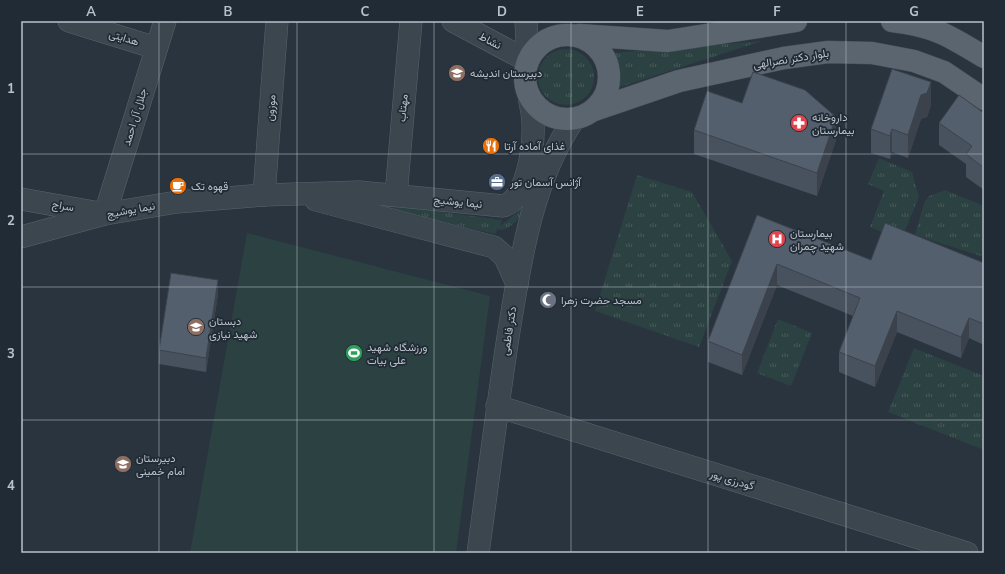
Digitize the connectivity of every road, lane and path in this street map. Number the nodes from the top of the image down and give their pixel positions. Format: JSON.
{"nodes":[{"id":1,"x":69,"y":21,"type":"edge"},
{"id":2,"x":165,"y":21,"type":"edge"},
{"id":3,"x":277,"y":21,"type":"edge"},
{"id":4,"x":411,"y":21,"type":"edge"},
{"id":5,"x":453,"y":21,"type":"edge"},
{"id":6,"x":526,"y":21,"type":"edge"},
{"id":7,"x":892,"y":21,"type":"edge"},
{"id":8,"x":788,"y":22,"type":"edge"},
{"id":9,"x":571,"y":35,"type":"junction"},
{"id":10,"x":156,"y":48,"type":"junction"},
{"id":11,"x":984,"y":57,"type":"edge"},
{"id":12,"x":784,"y":58,"type":"junction"},
{"id":13,"x":528,"y":61,"type":"junction"},
{"id":14,"x":529,"y":95,"type":"junction"},
{"id":15,"x":984,"y":99,"type":"edge"},
{"id":16,"x":594,"y":110,"type":"junction"},
{"id":17,"x":574,"y":119,"type":"junction"},
{"id":18,"x":292,"y":194,"type":"junction"},
{"id":19,"x":264,"y":195,"type":"junction"},
{"id":20,"x":396,"y":195,"type":"junction"},
{"id":21,"x":21,"y":199,"type":"edge"},
{"id":22,"x":105,"y":214,"type":"junction"},
{"id":23,"x":21,"y":237,"type":"edge"},
{"id":24,"x":517,"y":284,"type":"junction"},
{"id":25,"x":497,"y":406,"type":"junction"},
{"id":26,"x":478,"y":553,"type":"edge"},
{"id":27,"x":967,"y":553,"type":"edge"}],
"edges":[{"from":1,"to":10,"type":"street","name":"هدایتی"},
{"from":2,"to":10,"type":"street","name":"جلال آل احمد"},
{"from":3,"to":19,"type":"street","name":"موزون"},
{"from":4,"to":20,"type":"street","name":"مهتاب"},
{"from":5,"to":13,"type":"street","name":"نشاط"},
{"from":6,"to":13,"type":"street"},
{"from":7,"to":11,"type":"main road"},
{"from":8,"to":9,"type":"main road"},
{"from":8,"to":12,"type":"main road"},
{"from":9,"to":13,"type":"main road"},
{"from":9,"to":16,"type":"main road"},
{"from":10,"to":22,"type":"street","name":"جلال آل احمد"},
{"from":12,"to":15,"type":"main road","name":"بلوار دکتر نصرالهی"},
{"from":12,"to":16,"type":"main road","name":"بلوار دکتر نصرالهی"},
{"from":13,"to":14,"type":"main road"},
{"from":14,"to":17,"type":"main road"},
{"from":14,"to":20,"type":"street","name":"نیما یوشیج"},
{"from":16,"to":17,"type":"main road"},
{"from":17,"to":24,"type":"street","name":"دکتر فاطمی"},
{"from":18,"to":19,"type":"street","name":"نیما یوشیج"},
{"from":18,"to":20,"type":"street","name":"نیما یوشیج"},
{"from":18,"to":24,"type":"street","name":"نیما یوشیج"},
{"from":19,"to":22,"type":"street","name":"نیما یوشیج"},
{"from":21,"to":22,"type":"street","name":"سراج"},
{"from":22,"to":23,"type":"street","name":"نیما یوشیج"},
{"from":24,"to":25,"type":"street","name":"دکتر فاطمی"},
{"from":25,"to":26,"type":"street","name":"دکتر فاطمی"},
{"from":25,"to":27,"type":"street","name":"گودرزی پور"}]}
